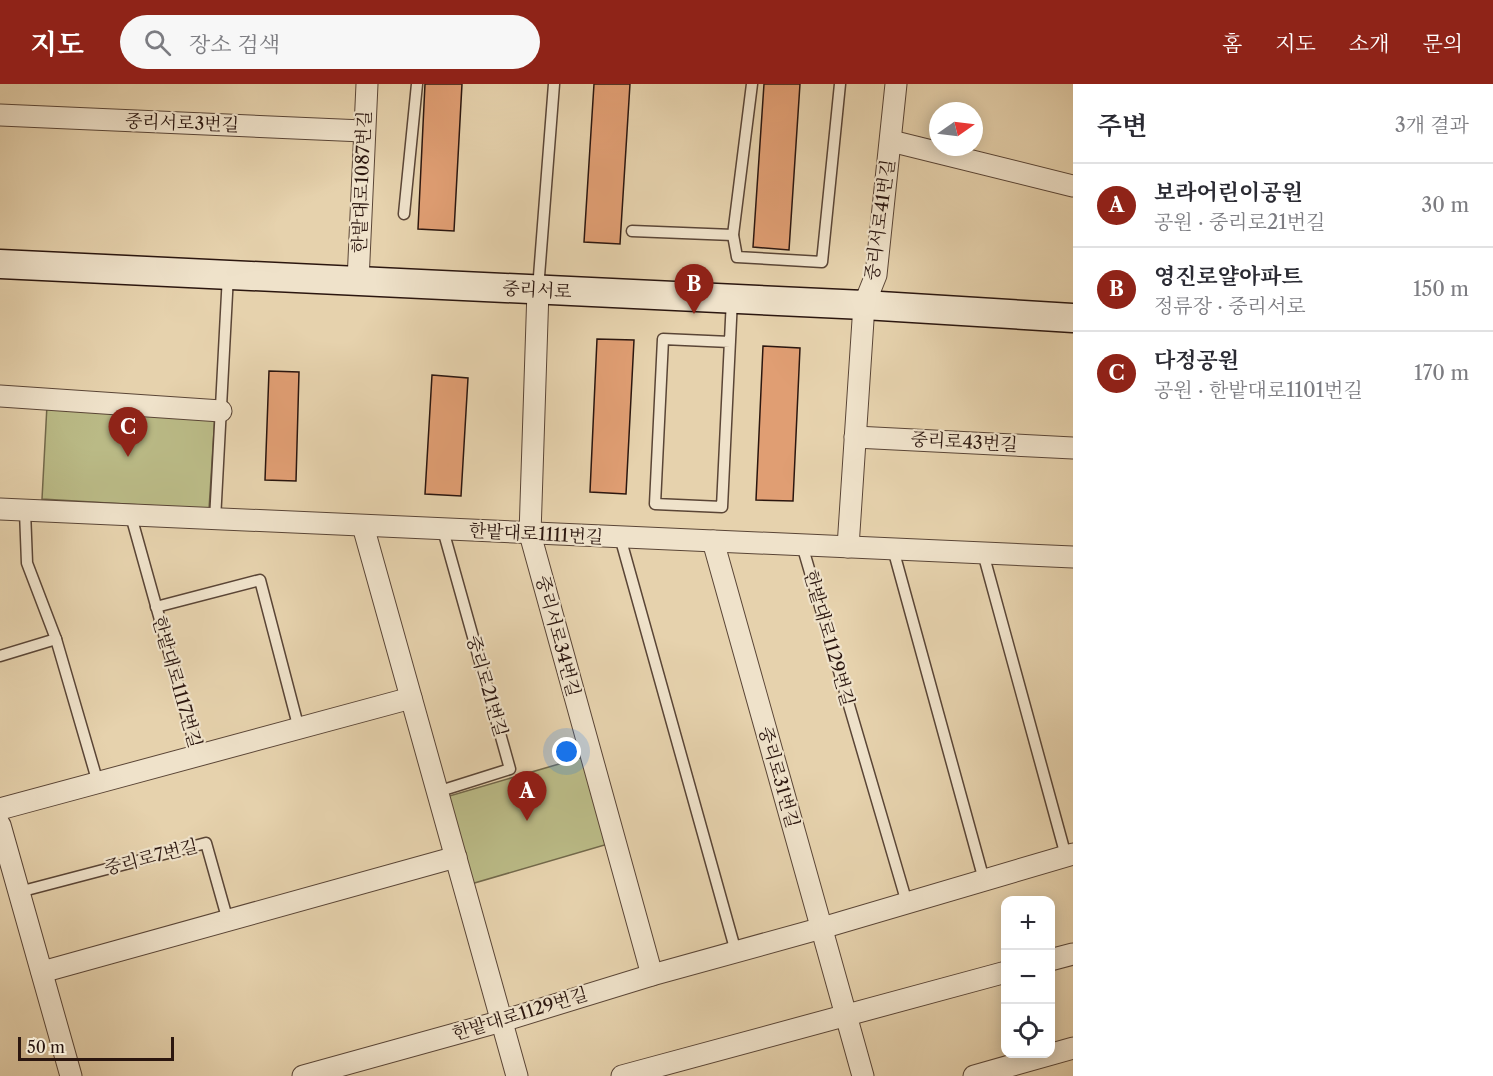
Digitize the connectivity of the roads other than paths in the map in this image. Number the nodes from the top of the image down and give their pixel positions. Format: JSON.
{"nodes":[{"id":1,"x":367,"y":84,"type":"edge"},
{"id":2,"x":417,"y":84,"type":"edge"},
{"id":3,"x":554,"y":84,"type":"edge"},
{"id":4,"x":752,"y":84,"type":"edge"},
{"id":5,"x":840,"y":84,"type":"edge"},
{"id":6,"x":896,"y":84,"type":"edge"},
{"id":7,"x":0,"y":115,"type":"edge"},
{"id":8,"x":363,"y":131,"type":"junction"},
{"id":9,"x":891,"y":141,"type":"junction"},
{"id":10,"x":1073,"y":186,"type":"edge"},
{"id":11,"x":404,"y":214,"type":"dead end"},
{"id":12,"x":632,"y":231,"type":"dead end"},
{"id":13,"x":733,"y":235,"type":"junction"},
{"id":14,"x":0,"y":264,"type":"edge"},
{"id":15,"x":228,"y":274,"type":"junction"},
{"id":16,"x":358,"y":281,"type":"junction"},
{"id":17,"x":538,"y":290,"type":"junction"},
{"id":18,"x":732,"y":299,"type":"junction"},
{"id":19,"x":864,"y":305,"type":"junction"},
{"id":20,"x":1073,"y":318,"type":"edge"},
{"id":21,"x":730,"y":342,"type":"junction"},
{"id":22,"x":0,"y":396,"type":"edge"},
{"id":23,"x":221,"y":411,"type":"junction"},
{"id":24,"x":855,"y":437,"type":"junction"},
{"id":25,"x":1073,"y":448,"type":"edge"},
{"id":26,"x":0,"y":509,"type":"edge"},
{"id":27,"x":25,"y":511,"type":"junction"},
{"id":28,"x":131,"y":516,"type":"junction"},
{"id":29,"x":215,"y":520,"type":"junction"},
{"id":30,"x":363,"y":526,"type":"junction"},
{"id":31,"x":443,"y":530,"type":"junction"},
{"id":32,"x":530,"y":534,"type":"junction"},
{"id":33,"x":620,"y":537,"type":"junction"},
{"id":34,"x":713,"y":541,"type":"junction"},
{"id":35,"x":802,"y":545,"type":"junction"},
{"id":36,"x":848,"y":547,"type":"junction"},
{"id":37,"x":893,"y":549,"type":"junction"},
{"id":38,"x":983,"y":553,"type":"junction"},
{"id":39,"x":1073,"y":557,"type":"edge"},
{"id":40,"x":156,"y":607,"type":"junction"},
{"id":41,"x":56,"y":639,"type":"junction"},
{"id":42,"x":0,"y":656,"type":"edge"},
{"id":43,"x":411,"y":698,"type":"junction"},
{"id":44,"x":299,"y":729,"type":"junction"},
{"id":45,"x":198,"y":756,"type":"junction"},
{"id":46,"x":98,"y":783,"type":"junction"},
{"id":47,"x":438,"y":792,"type":"junction"},
{"id":48,"x":0,"y":809,"type":"edge"},
{"id":49,"x":0,"y":825,"type":"edge"},
{"id":50,"x":1070,"y":855,"type":"edge"},
{"id":51,"x":456,"y":857,"type":"junction"},
{"id":52,"x":984,"y":880,"type":"junction"},
{"id":53,"x":19,"y":892,"type":"junction"},
{"id":54,"x":907,"y":903,"type":"junction"},
{"id":55,"x":228,"y":921,"type":"junction"},
{"id":56,"x":822,"y":928,"type":"junction"},
{"id":57,"x":736,"y":952,"type":"junction"},
{"id":58,"x":1073,"y":954,"type":"edge"},
{"id":59,"x":1055,"y":959,"type":"edge"},
{"id":60,"x":42,"y":972,"type":"junction"},
{"id":61,"x":1001,"y":973,"type":"edge"},
{"id":62,"x":652,"y":975,"type":"junction"},
{"id":63,"x":843,"y":1014,"type":"junction"},
{"id":64,"x":502,"y":1021,"type":"junction"},
{"id":65,"x":1073,"y":1048,"type":"edge"},
{"id":66,"x":71,"y":1076,"type":"edge"},
{"id":67,"x":303,"y":1076,"type":"edge"},
{"id":68,"x":517,"y":1076,"type":"edge"},
{"id":69,"x":622,"y":1076,"type":"edge"},
{"id":70,"x":862,"y":1076,"type":"edge"},
{"id":71,"x":974,"y":1076,"type":"edge"}],
"edges":[{"from":1,"to":8,"type":"street","name":"한밭대로1087번길"},
{"from":2,"to":11,"type":"lane"},
{"from":3,"to":17,"type":"lane"},
{"from":4,"to":13,"type":"lane"},
{"from":5,"to":13,"type":"lane"},
{"from":6,"to":9,"type":"street"},
{"from":7,"to":8,"type":"street","name":"중리서로3번길"},
{"from":8,"to":16,"type":"street","name":"한밭대로1087번길"},
{"from":9,"to":10,"type":"street","name":"중리서로41번길"},
{"from":9,"to":19,"type":"street","name":"중리서로41번길"},
{"from":12,"to":13,"type":"lane"},
{"from":14,"to":15,"type":"main road","name":"중리서로"},
{"from":15,"to":16,"type":"main road","name":"중리서로"},
{"from":15,"to":23,"type":"lane"},
{"from":16,"to":17,"type":"main road","name":"중리서로"},
{"from":17,"to":18,"type":"main road","name":"중리서로"},
{"from":17,"to":32,"type":"street","name":"중리서로34번길"},
{"from":18,"to":19,"type":"main road","name":"중리서로"},
{"from":18,"to":21,"type":"lane"},
{"from":19,"to":20,"type":"main road","name":"중리서로"},
{"from":19,"to":24,"type":"street","name":"중리서로41번길"},
{"from":21,"to":21,"type":"lane"},
{"from":22,"to":23,"type":"street"},
{"from":23,"to":29,"type":"lane"},
{"from":24,"to":25,"type":"street","name":"중리로43번길"},
{"from":24,"to":36,"type":"street","name":"중리서로41번길"},
{"from":26,"to":27,"type":"street","name":"한밭대로1111번길"},
{"from":27,"to":28,"type":"street","name":"한밭대로1111번길"},
{"from":27,"to":41,"type":"lane"},
{"from":28,"to":29,"type":"street","name":"한밭대로1111번길"},
{"from":28,"to":40,"type":"lane","name":"한밭대로1117번길"},
{"from":29,"to":30,"type":"street","name":"한밭대로1111번길"},
{"from":30,"to":31,"type":"street","name":"한밭대로1111번길"},
{"from":30,"to":43,"type":"street"},
{"from":31,"to":32,"type":"street","name":"한밭대로1111번길"},
{"from":31,"to":47,"type":"lane","name":"중리로21번길"},
{"from":32,"to":33,"type":"street","name":"한밭대로1111번길"},
{"from":32,"to":62,"type":"street","name":"중리서로34번길"},
{"from":33,"to":34,"type":"street","name":"한밭대로1111번길"},
{"from":33,"to":57,"type":"lane"},
{"from":34,"to":35,"type":"street","name":"한밭대로1111번길"},
{"from":34,"to":56,"type":"street","name":"중리로31번길"},
{"from":35,"to":36,"type":"street","name":"한밭대로1111번길"},
{"from":35,"to":54,"type":"lane","name":"한밭대로1129번길"},
{"from":36,"to":37,"type":"street","name":"한밭대로1111번길"},
{"from":37,"to":38,"type":"street","name":"한밭대로1111번길"},
{"from":37,"to":52,"type":"lane"},
{"from":38,"to":39,"type":"street","name":"한밭대로1111번길"},
{"from":38,"to":50,"type":"lane","name":"한밭대로1129번길"},
{"from":40,"to":44,"type":"lane","name":"한밭대로1117번길"},
{"from":40,"to":45,"type":"lane","name":"한밭대로1117번길"},
{"from":41,"to":42,"type":"lane"},
{"from":41,"to":46,"type":"lane"},
{"from":43,"to":44,"type":"street","name":"한밭대로1117번길"},
{"from":43,"to":47,"type":"street"},
{"from":44,"to":45,"type":"street","name":"한밭대로1117번길"},
{"from":45,"to":46,"type":"street","name":"한밭대로1117번길"},
{"from":46,"to":48,"type":"street","name":"한밭대로1117번길"},
{"from":47,"to":51,"type":"street"},
{"from":49,"to":53,"type":"street"},
{"from":50,"to":52,"type":"street","name":"한밭대로1129번길"},
{"from":51,"to":55,"type":"street"},
{"from":51,"to":64,"type":"street"},
{"from":52,"to":54,"type":"street","name":"한밭대로1129번길"},
{"from":53,"to":55,"type":"lane","name":"중리로7번길"},
{"from":53,"to":60,"type":"street"},
{"from":54,"to":56,"type":"street","name":"한밭대로1129번길"},
{"from":55,"to":60,"type":"street"},
{"from":56,"to":57,"type":"street","name":"한밭대로1129번길"},
{"from":56,"to":63,"type":"street","name":"중리로31번길"},
{"from":57,"to":62,"type":"street","name":"한밭대로1129번길"},
{"from":58,"to":59,"type":"street"},
{"from":60,"to":66,"type":"street"},
{"from":61,"to":63,"type":"street"},
{"from":62,"to":64,"type":"street","name":"한밭대로1129번길"},
{"from":63,"to":69,"type":"street"},
{"from":63,"to":70,"type":"street","name":"중리로31번길"},
{"from":64,"to":67,"type":"street","name":"한밭대로1129번길"},
{"from":64,"to":68,"type":"street"},
{"from":65,"to":71,"type":"street"}]}
